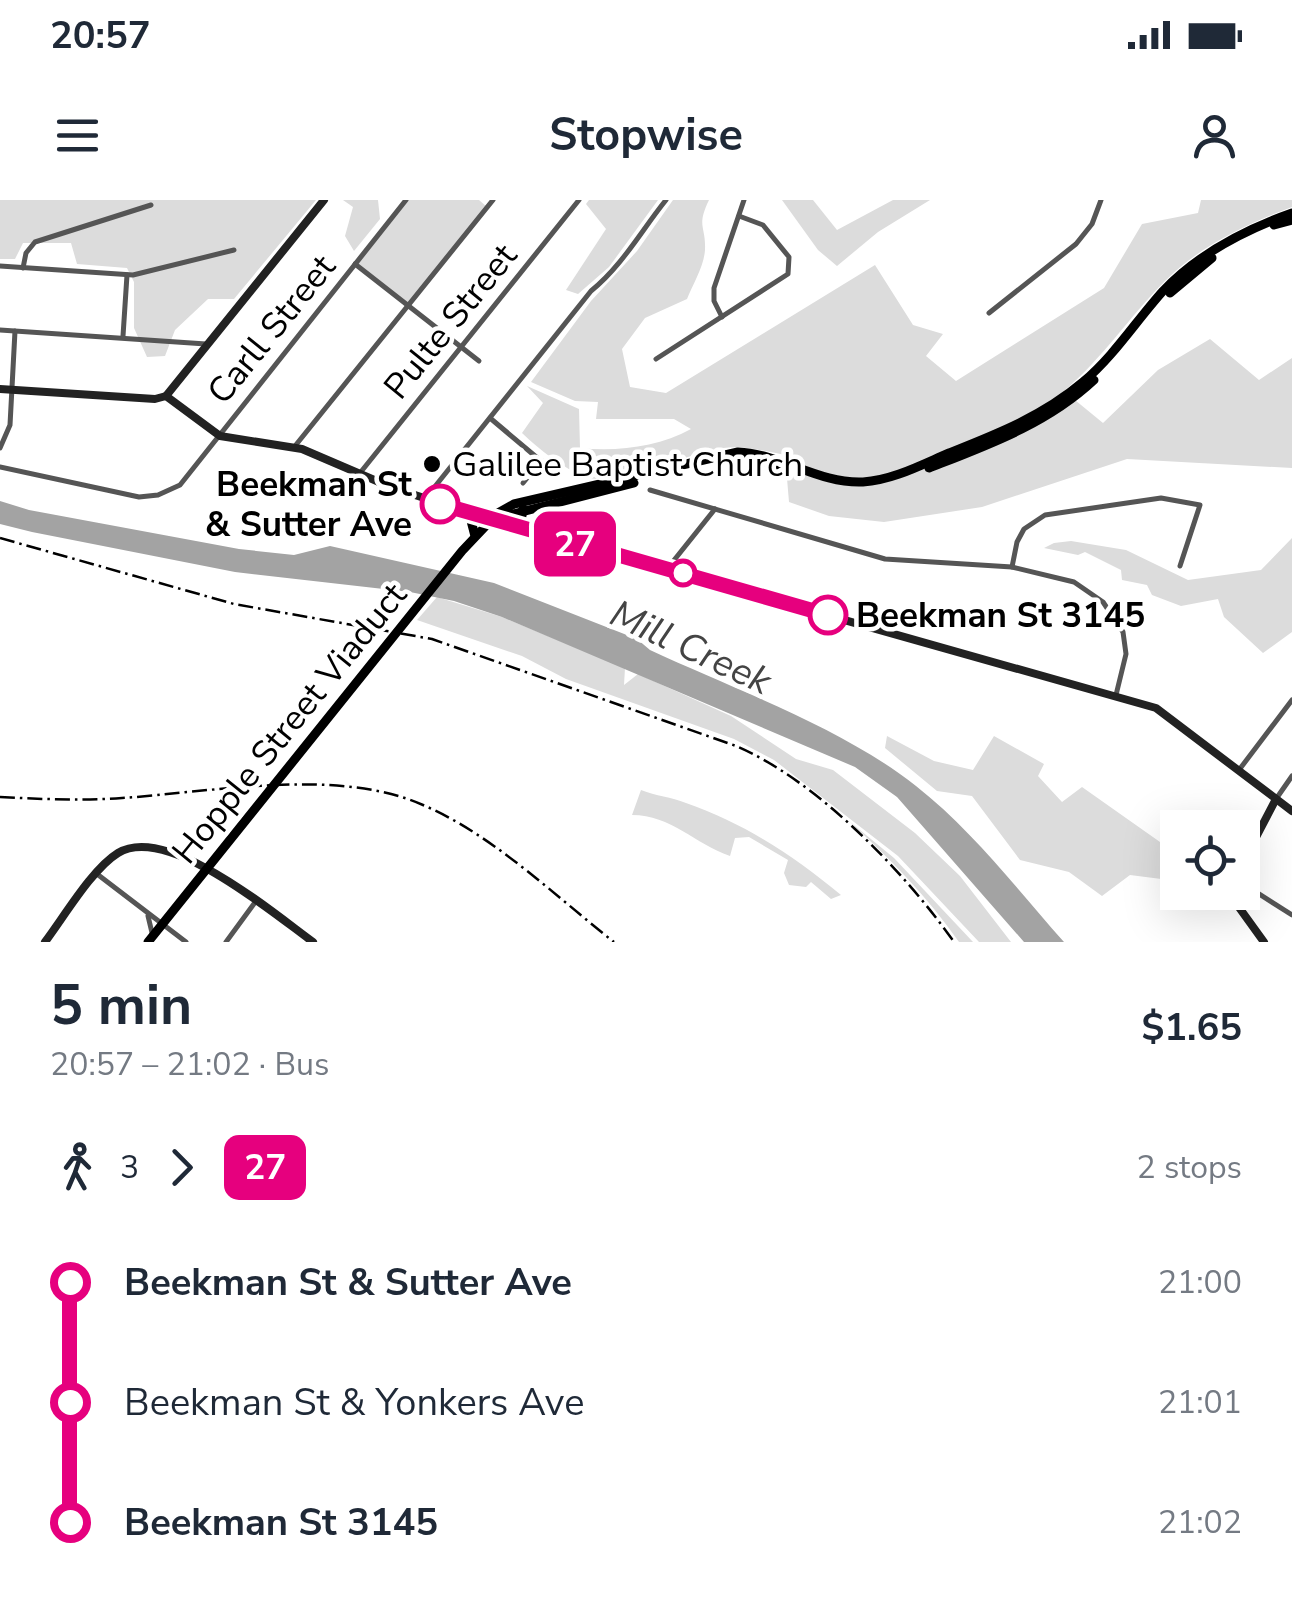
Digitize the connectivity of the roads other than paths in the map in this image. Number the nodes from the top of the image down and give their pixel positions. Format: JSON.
{"nodes":[{"id":1,"x":324,"y":200,"type":"edge"},
{"id":2,"x":406,"y":200,"type":"edge"},
{"id":3,"x":493,"y":200,"type":"edge"},
{"id":4,"x":579,"y":200,"type":"edge"},
{"id":5,"x":666,"y":200,"type":"edge"},
{"id":6,"x":744,"y":200,"type":"edge"},
{"id":7,"x":1101,"y":200,"type":"edge"},
{"id":8,"x":152,"y":205,"type":"dead end"},
{"id":9,"x":739,"y":216,"type":"junction"},
{"id":10,"x":1292,"y":216,"type":"edge"},
{"id":11,"x":234,"y":250,"type":"dead end"},
{"id":12,"x":356,"y":264,"type":"junction"},
{"id":13,"x":0,"y":266,"type":"edge"},
{"id":14,"x":23,"y":268,"type":"junction"},
{"id":15,"x":126,"y":275,"type":"junction"},
{"id":16,"x":408,"y":306,"type":"junction"},
{"id":17,"x":989,"y":313,"type":"dead end"},
{"id":18,"x":722,"y":316,"type":"junction"},
{"id":19,"x":0,"y":330,"type":"edge"},
{"id":20,"x":15,"y":330,"type":"junction"},
{"id":21,"x":123,"y":336,"type":"junction"},
{"id":22,"x":208,"y":344,"type":"junction"},
{"id":23,"x":461,"y":348,"type":"junction"},
{"id":24,"x":656,"y":358,"type":"dead end"},
{"id":25,"x":478,"y":362,"type":"dead end"},
{"id":26,"x":0,"y":389,"type":"edge"},
{"id":27,"x":11,"y":390,"type":"junction"},
{"id":28,"x":166,"y":396,"type":"junction"},
{"id":29,"x":490,"y":418,"type":"junction"},
{"id":30,"x":220,"y":436,"type":"junction"},
{"id":31,"x":0,"y":448,"type":"edge"},
{"id":32,"x":293,"y":448,"type":"junction"},
{"id":33,"x":541,"y":461,"type":"junction"},
{"id":34,"x":560,"y":466,"type":"dead end"},
{"id":35,"x":0,"y":467,"type":"edge"},
{"id":36,"x":360,"y":473,"type":"junction"},
{"id":37,"x":523,"y":483,"type":"dead end"},
{"id":38,"x":650,"y":490,"type":"dead end"},
{"id":39,"x":425,"y":499,"type":"junction"},
{"id":40,"x":523,"y":509,"type":"junction"},
{"id":41,"x":715,"y":509,"type":"junction"},
{"id":42,"x":469,"y":513,"type":"junction"},
{"id":43,"x":491,"y":520,"type":"junction"},
{"id":44,"x":520,"y":528,"type":"junction"},
{"id":45,"x":476,"y":533,"type":"junction"},
{"id":46,"x":1180,"y":566,"type":"dead end"},
{"id":47,"x":1012,"y":567,"type":"junction"},
{"id":48,"x":667,"y":569,"type":"junction"},
{"id":49,"x":1116,"y":696,"type":"junction"},
{"id":50,"x":1292,"y":700,"type":"edge"},
{"id":51,"x":1238,"y":770,"type":"junction"},
{"id":52,"x":1292,"y":776,"type":"edge"},
{"id":53,"x":1276,"y":800,"type":"junction"},
{"id":54,"x":1292,"y":811,"type":"edge"},
{"id":55,"x":1260,"y":830,"type":"edge"},
{"id":56,"x":96,"y":874,"type":"junction"},
{"id":57,"x":1260,"y":895,"type":"edge"},
{"id":58,"x":256,"y":902,"type":"junction"},
{"id":59,"x":1241,"y":910,"type":"edge"},
{"id":60,"x":1292,"y":915,"type":"edge"},
{"id":61,"x":148,"y":916,"type":"junction"},
{"id":62,"x":162,"y":924,"type":"junction"},
{"id":63,"x":151,"y":939,"type":"edge"},
{"id":64,"x":45,"y":942,"type":"edge"},
{"id":65,"x":186,"y":942,"type":"edge"},
{"id":66,"x":226,"y":942,"type":"edge"},
{"id":67,"x":313,"y":942,"type":"edge"},
{"id":68,"x":1264,"y":942,"type":"edge"}],
"edges":[{"from":1,"to":22,"type":"main road"},
{"from":2,"to":12,"type":"street","name":"Carll Street"},
{"from":3,"to":16,"type":"street"},
{"from":4,"to":23,"type":"street","name":"Pulte Street"},
{"from":5,"to":29,"type":"street"},
{"from":6,"to":9,"type":"street"},
{"from":7,"to":17,"type":"street"},
{"from":8,"to":14,"type":"street"},
{"from":9,"to":18,"type":"street"},
{"from":9,"to":18,"type":"street"},
{"from":10,"to":40,"type":"main road"},
{"from":10,"to":43,"type":"main road"},
{"from":11,"to":15,"type":"street"},
{"from":12,"to":16,"type":"street"},
{"from":12,"to":30,"type":"street","name":"Carll Street"},
{"from":13,"to":14,"type":"street"},
{"from":14,"to":15,"type":"street"},
{"from":15,"to":21,"type":"street"},
{"from":16,"to":23,"type":"street"},
{"from":16,"to":32,"type":"street"},
{"from":18,"to":24,"type":"street"},
{"from":19,"to":20,"type":"street"},
{"from":20,"to":21,"type":"street"},
{"from":20,"to":27,"type":"street"},
{"from":21,"to":22,"type":"street"},
{"from":22,"to":28,"type":"main road"},
{"from":23,"to":25,"type":"street"},
{"from":23,"to":36,"type":"street","name":"Pulte Street"},
{"from":26,"to":27,"type":"main road"},
{"from":27,"to":28,"type":"main road"},
{"from":27,"to":31,"type":"street"},
{"from":28,"to":30,"type":"main road"},
{"from":29,"to":33,"type":"street"},
{"from":29,"to":39,"type":"street"},
{"from":30,"to":32,"type":"main road"},
{"from":30,"to":35,"type":"street","name":"Carll Street"},
{"from":32,"to":36,"type":"main road"},
{"from":33,"to":34,"type":"street"},
{"from":33,"to":37,"type":"street"},
{"from":36,"to":39,"type":"main road"},
{"from":38,"to":41,"type":"street"},
{"from":39,"to":42,"type":"main road"},
{"from":40,"to":43,"type":"main road"},
{"from":40,"to":44,"type":"main road"},
{"from":41,"to":47,"type":"street"},
{"from":41,"to":48,"type":"street"},
{"from":42,"to":43,"type":"main road"},
{"from":42,"to":45,"type":"main road"},
{"from":43,"to":44,"type":"main road"},
{"from":43,"to":45,"type":"main road","name":"Hopple Street Viaduct"},
{"from":44,"to":48,"type":"main road"},
{"from":45,"to":62,"type":"main road","name":"Hopple Street Viaduct"},
{"from":46,"to":47,"type":"street"},
{"from":47,"to":49,"type":"street"},
{"from":48,"to":49,"type":"main road"},
{"from":49,"to":51,"type":"main road"},
{"from":50,"to":51,"type":"street"},
{"from":51,"to":53,"type":"main road"},
{"from":52,"to":53,"type":"street"},
{"from":53,"to":54,"type":"main road"},
{"from":53,"to":55,"type":"main road"},
{"from":56,"to":58,"type":"main road"},
{"from":56,"to":61,"type":"street"},
{"from":56,"to":64,"type":"main road"},
{"from":57,"to":60,"type":"street"},
{"from":58,"to":66,"type":"street"},
{"from":58,"to":67,"type":"main road"},
{"from":59,"to":68,"type":"main road"},
{"from":61,"to":62,"type":"street"},
{"from":61,"to":63,"type":"street"},
{"from":62,"to":63,"type":"main road","name":"Hopple Street Viaduct"},
{"from":62,"to":65,"type":"street"}]}
